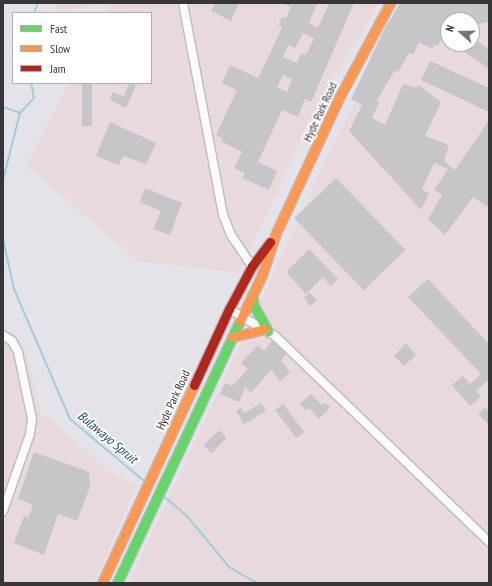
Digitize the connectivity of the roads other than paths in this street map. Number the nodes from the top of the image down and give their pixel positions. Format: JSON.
{"nodes":[{"id":1,"x":183,"y":3,"type":"edge"},
{"id":2,"x":390,"y":3,"type":"edge"},
{"id":3,"x":276,"y":233,"type":"junction"},
{"id":4,"x":252,"y":266,"type":"junction"},
{"id":5,"x":252,"y":295,"type":"junction"},
{"id":6,"x":229,"y":309,"type":"junction"},
{"id":7,"x":241,"y":316,"type":"junction"},
{"id":8,"x":266,"y":330,"type":"junction"},
{"id":9,"x":3,"y":335,"type":"edge"},
{"id":10,"x":232,"y":336,"type":"junction"},
{"id":11,"x":205,"y":361,"type":"junction"},
{"id":12,"x":218,"y":367,"type":"junction"},
{"id":13,"x":3,"y":511,"type":"edge"},
{"id":14,"x":489,"y":542,"type":"edge"},
{"id":15,"x":102,"y":583,"type":"edge"},
{"id":16,"x":117,"y":583,"type":"edge"}],
"edges":[{"from":1,"to":4,"type":"street"},
{"from":2,"to":3,"type":"street","name":"Hyde Park Road"},
{"from":3,"to":4,"type":"street","name":"Hyde Park Road"},
{"from":3,"to":5,"type":"street","name":"Hyde Park Road"},
{"from":4,"to":6,"type":"street","name":"Hyde Park Road"},
{"from":5,"to":7,"type":"street","name":"Hyde Park Road"},
{"from":5,"to":8,"type":"street"},
{"from":6,"to":7,"type":"street"},
{"from":6,"to":11,"type":"street","name":"Hyde Park Road"},
{"from":7,"to":8,"type":"street"},
{"from":7,"to":10,"type":"street","name":"Hyde Park Road"},
{"from":8,"to":10,"type":"street"},
{"from":8,"to":14,"type":"street"},
{"from":9,"to":13,"type":"street"},
{"from":10,"to":12,"type":"street","name":"Hyde Park Road"},
{"from":11,"to":12,"type":"street"},
{"from":11,"to":15,"type":"street","name":"Hyde Park Road"},
{"from":12,"to":16,"type":"street","name":"Hyde Park Road"}]}
